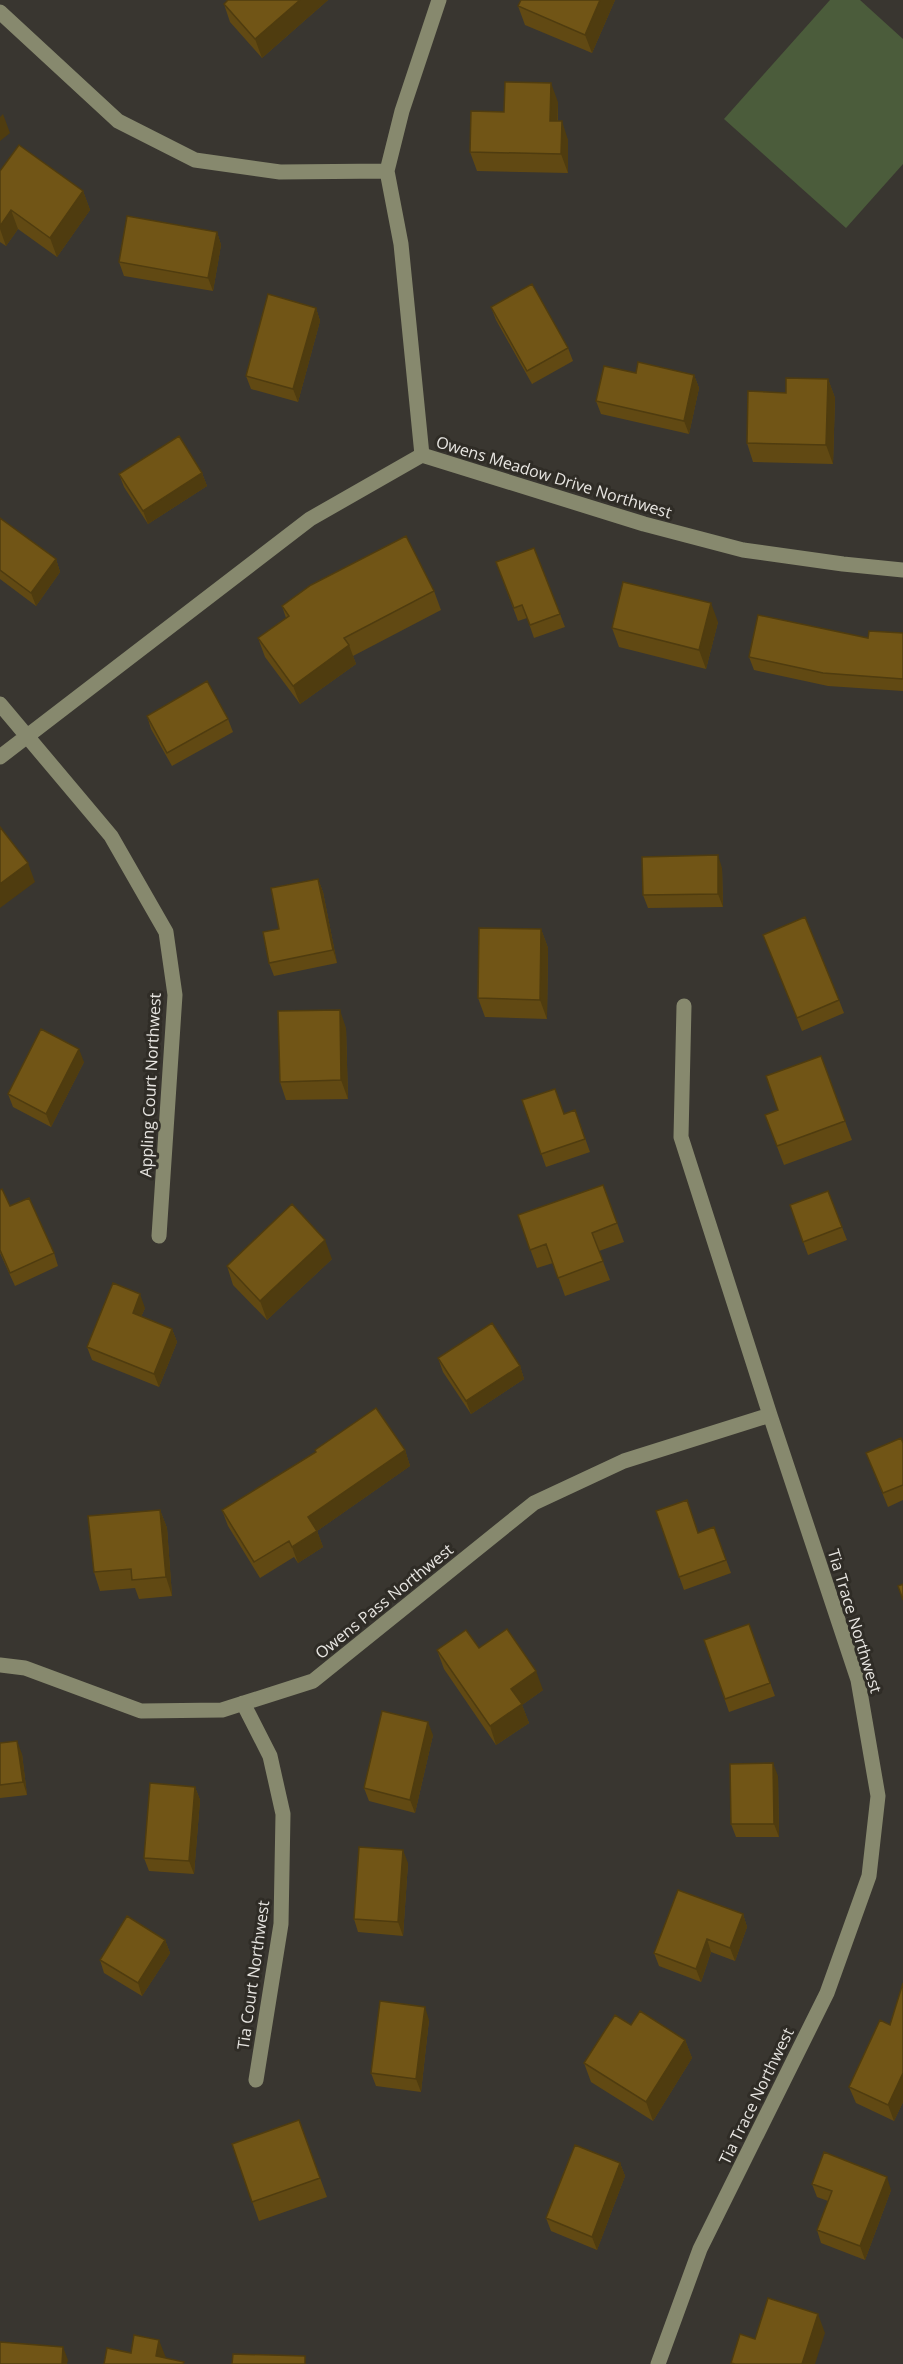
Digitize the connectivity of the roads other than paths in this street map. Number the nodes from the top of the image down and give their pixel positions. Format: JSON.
{"nodes":[{"id":1,"x":439,"y":0,"type":"edge"},
{"id":2,"x":0,"y":12,"type":"edge"},
{"id":3,"x":387,"y":171,"type":"junction"},
{"id":4,"x":422,"y":455,"type":"junction"},
{"id":5,"x":903,"y":570,"type":"edge"},
{"id":6,"x":0,"y":704,"type":"edge"},
{"id":7,"x":27,"y":737,"type":"junction"},
{"id":8,"x":0,"y":757,"type":"edge"},
{"id":9,"x":684,"y":1006,"type":"dead end"},
{"id":10,"x":159,"y":1236,"type":"dead end"},
{"id":11,"x":770,"y":1415,"type":"junction"},
{"id":12,"x":0,"y":1665,"type":"edge"},
{"id":13,"x":243,"y":1703,"type":"junction"},
{"id":14,"x":256,"y":2080,"type":"dead end"},
{"id":15,"x":658,"y":2364,"type":"edge"}],
"edges":[{"from":1,"to":3,"type":"street"},
{"from":2,"to":3,"type":"street"},
{"from":3,"to":4,"type":"street"},
{"from":4,"to":5,"type":"street","name":"Owens Meadow Drive Northwest"},
{"from":4,"to":7,"type":"street","name":"Owens Meadow Drive Northwest"},
{"from":6,"to":7,"type":"street","name":"Appling Court Northwest"},
{"from":7,"to":8,"type":"street","name":"Owens Meadow Drive Northwest"},
{"from":7,"to":10,"type":"street","name":"Appling Court Northwest"},
{"from":9,"to":11,"type":"street","name":"Tia Trace Northwest"},
{"from":11,"to":13,"type":"street","name":"Owens Pass Northwest"},
{"from":11,"to":15,"type":"street","name":"Tia Trace Northwest"},
{"from":12,"to":13,"type":"street","name":"Owens Pass Northwest"},
{"from":13,"to":14,"type":"street","name":"Tia Court Northwest"}]}
